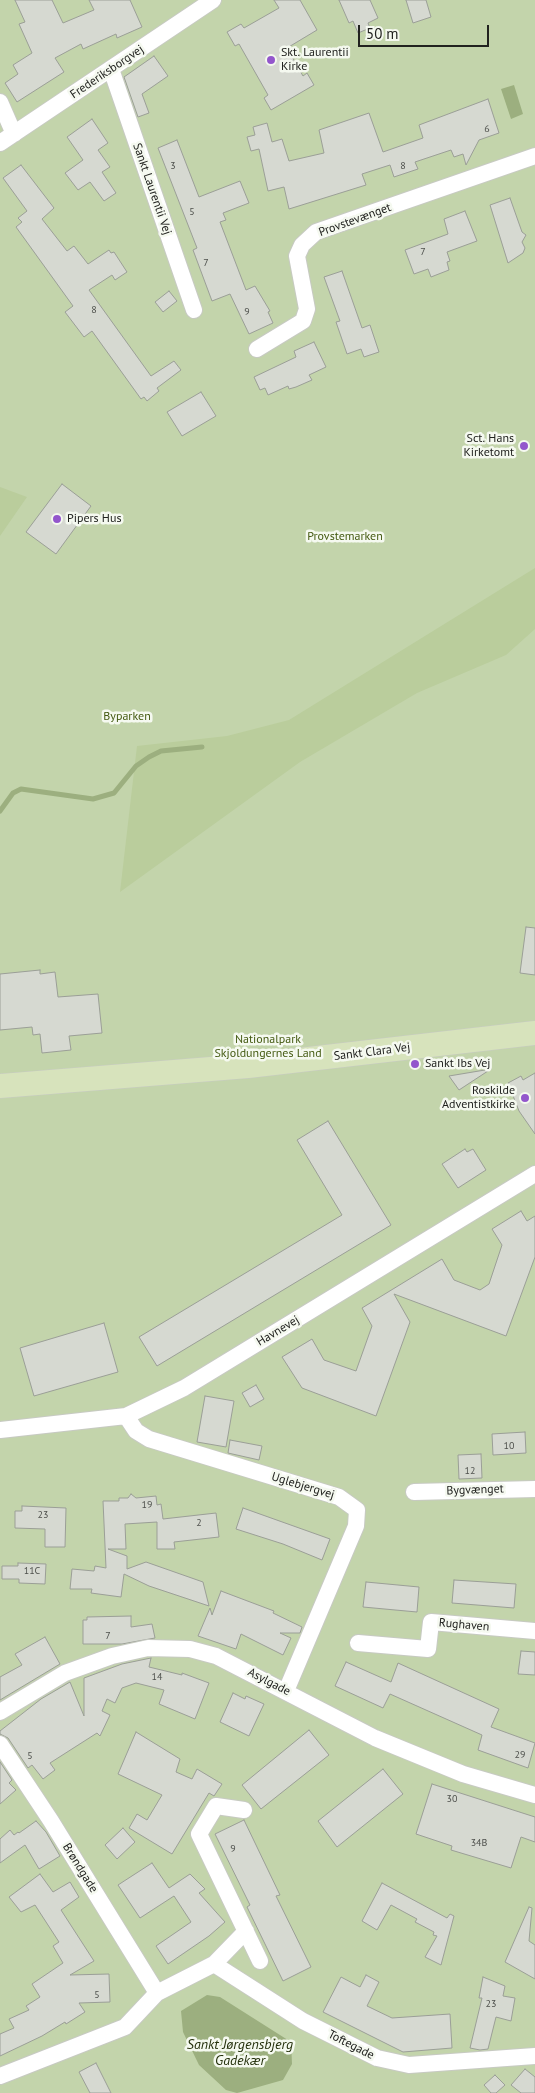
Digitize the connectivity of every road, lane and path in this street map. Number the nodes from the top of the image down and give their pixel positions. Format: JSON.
{"nodes":[{"id":1,"x":213,"y":0,"type":"edge"},
{"id":2,"x":111,"y":69,"type":"junction"},
{"id":3,"x":0,"y":102,"type":"edge"},
{"id":4,"x":14,"y":134,"type":"junction"},
{"id":5,"x":0,"y":143,"type":"edge"},
{"id":6,"x":535,"y":156,"type":"edge"},
{"id":7,"x":194,"y":310,"type":"dead end"},
{"id":8,"x":257,"y":349,"type":"dead end"},
{"id":9,"x":535,"y":1033,"type":"edge"},
{"id":10,"x":0,"y":1086,"type":"edge"},
{"id":11,"x":535,"y":1174,"type":"edge"},
{"id":12,"x":126,"y":1416,"type":"junction"},
{"id":13,"x":0,"y":1430,"type":"edge"},
{"id":14,"x":535,"y":1489,"type":"edge"},
{"id":15,"x":414,"y":1492,"type":"dead end"},
{"id":16,"x":535,"y":1631,"type":"edge"},
{"id":17,"x":358,"y":1644,"type":"dead end"},
{"id":18,"x":286,"y":1691,"type":"junction"},
{"id":19,"x":0,"y":1712,"type":"edge"},
{"id":20,"x":0,"y":1744,"type":"edge"},
{"id":21,"x":535,"y":1795,"type":"edge"},
{"id":22,"x":244,"y":1810,"type":"dead end"},
{"id":23,"x":246,"y":1931,"type":"junction"},
{"id":24,"x":260,"y":1961,"type":"dead end"},
{"id":25,"x":214,"y":1964,"type":"junction"},
{"id":26,"x":157,"y":1993,"type":"junction"},
{"id":27,"x":535,"y":2056,"type":"edge"},
{"id":28,"x":0,"y":2076,"type":"edge"}],
"edges":[{"from":1,"to":2,"type":"street","name":"Frederiksborgvej"},
{"from":2,"to":4,"type":"street","name":"Frederiksborgvej"},
{"from":2,"to":7,"type":"street","name":"Sankt Laurentii Vej"},
{"from":3,"to":4,"type":"street"},
{"from":4,"to":5,"type":"street","name":"Frederiksborgvej"},
{"from":6,"to":8,"type":"street","name":"Provstevænget"},
{"from":9,"to":10,"type":"main road","name":"Sankt Clara Vej"},
{"from":11,"to":12,"type":"street","name":"Havnevej"},
{"from":12,"to":13,"type":"street","name":"Havnevej"},
{"from":12,"to":18,"type":"street","name":"Uglebjergvej"},
{"from":14,"to":15,"type":"street","name":"Bygvænget"},
{"from":16,"to":17,"type":"street","name":"Rughaven"},
{"from":18,"to":19,"type":"street","name":"Asylgade"},
{"from":18,"to":21,"type":"street","name":"Asylgade"},
{"from":20,"to":26,"type":"street","name":"Brøndgade"},
{"from":22,"to":23,"type":"street"},
{"from":23,"to":24,"type":"street"},
{"from":23,"to":25,"type":"street"},
{"from":25,"to":26,"type":"street"},
{"from":25,"to":27,"type":"street","name":"Toftegade"},
{"from":26,"to":28,"type":"street"}]}
